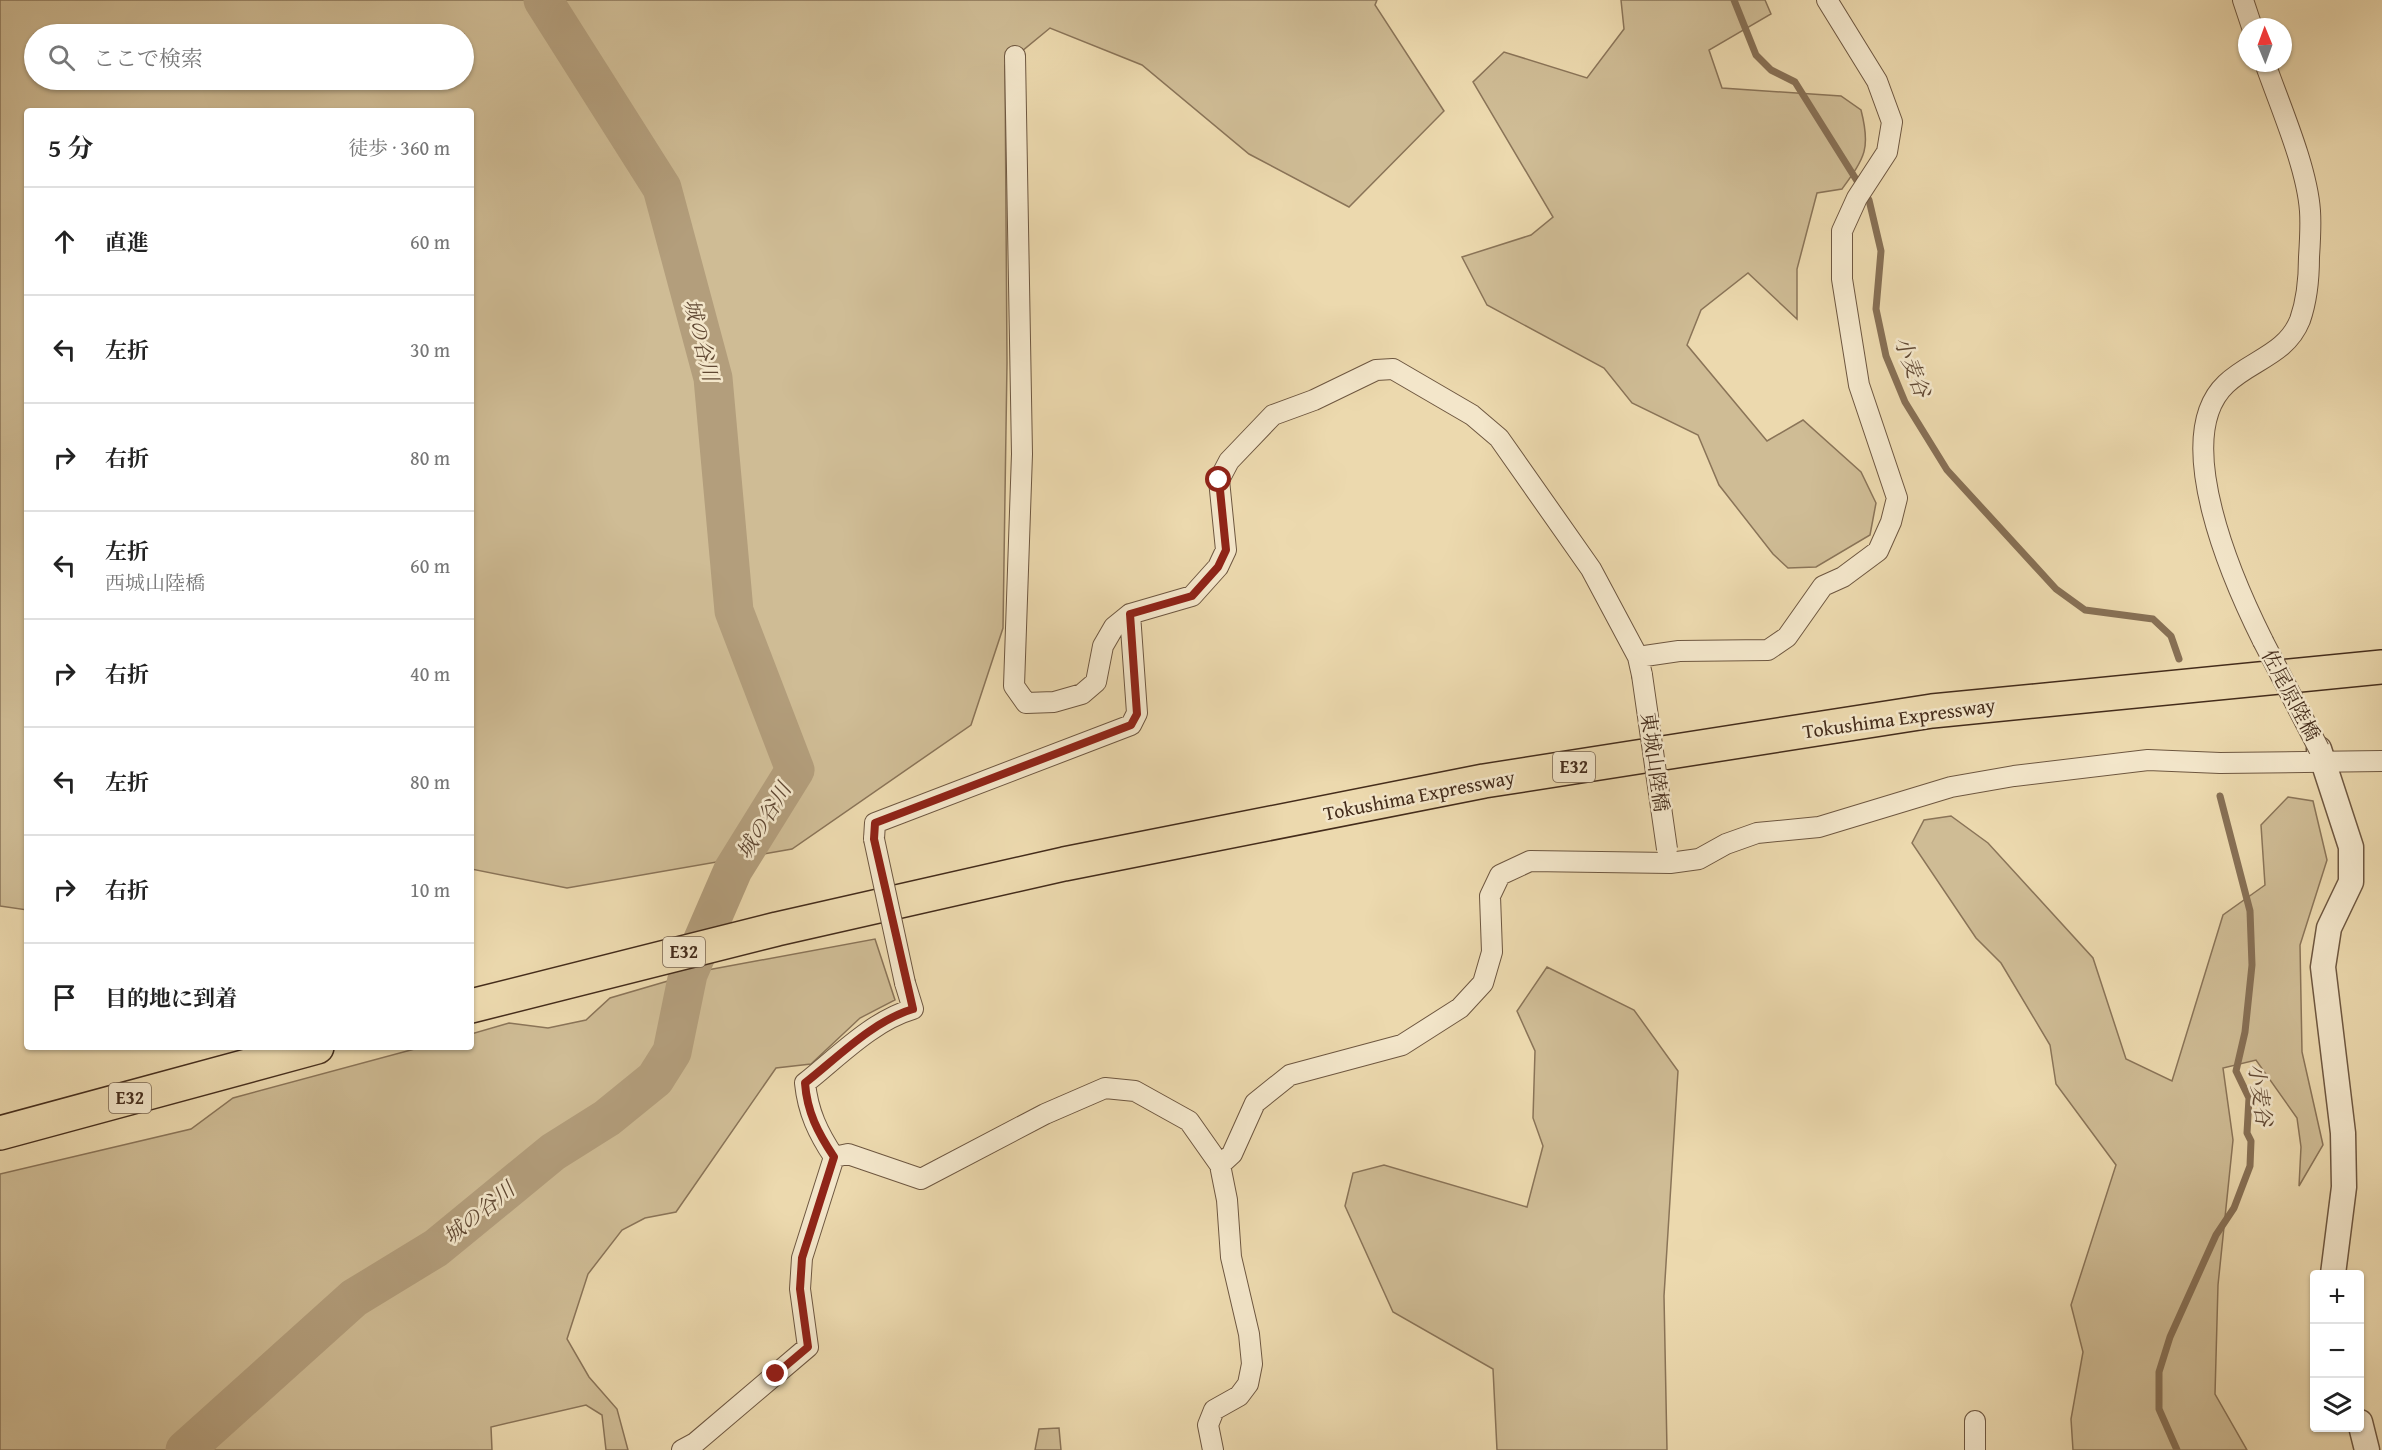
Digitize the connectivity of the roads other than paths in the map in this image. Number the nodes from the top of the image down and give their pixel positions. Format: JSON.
{"nodes":[{"id":1,"x":1827,"y":0,"type":"edge"},
{"id":2,"x":2243,"y":0,"type":"edge"},
{"id":3,"x":2249,"y":18,"type":"edge"},
{"id":4,"x":1015,"y":56,"type":"dead end"},
{"id":5,"x":2268,"y":72,"type":"edge"},
{"id":6,"x":1130,"y":614,"type":"junction"},
{"id":7,"x":1640,"y":666,"type":"junction"},
{"id":8,"x":2382,"y":667,"type":"edge"},
{"id":9,"x":2322,"y":756,"type":"junction"},
{"id":10,"x":2382,"y":760,"type":"edge"},
{"id":11,"x":1669,"y":856,"type":"junction"},
{"id":12,"x":474,"y":1005,"type":"edge"},
{"id":13,"x":306,"y":1050,"type":"edge"},
{"id":14,"x":0,"y":1133,"type":"edge"},
{"id":15,"x":834,"y":1157,"type":"junction"},
{"id":16,"x":1220,"y":1165,"type":"junction"},
{"id":17,"x":2333,"y":1270,"type":"edge"},
{"id":18,"x":1975,"y":1421,"type":"dead end"},
{"id":19,"x":2362,"y":1432,"type":"edge"},
{"id":20,"x":682,"y":1450,"type":"edge"},
{"id":21,"x":1213,"y":1450,"type":"edge"},
{"id":22,"x":1975,"y":1450,"type":"edge"},
{"id":23,"x":2367,"y":1450,"type":"edge"}],
"edges":[{"from":1,"to":7,"type":"street"},
{"from":2,"to":3,"type":"street"},
{"from":4,"to":6,"type":"street"},
{"from":5,"to":9,"type":"street","name":"佐尾原陸橋","bridge":true},
{"from":6,"to":7,"type":"street","name":"東城山陸橋"},
{"from":6,"to":15,"type":"street","bridge":true},
{"from":7,"to":11,"type":"street","name":"東城山陸橋","bridge":true},
{"from":8,"to":12,"type":"highway","name":"Tokushima Expressway","number":"E32"},
{"from":9,"to":10,"type":"street"},
{"from":9,"to":11,"type":"street"},
{"from":9,"to":17,"type":"street"},
{"from":11,"to":16,"type":"street"},
{"from":13,"to":14,"type":"highway","number":"E32"},
{"from":15,"to":16,"type":"street"},
{"from":15,"to":20,"type":"street"},
{"from":16,"to":21,"type":"street"},
{"from":18,"to":22,"type":"street"},
{"from":19,"to":23,"type":"street"}]}
